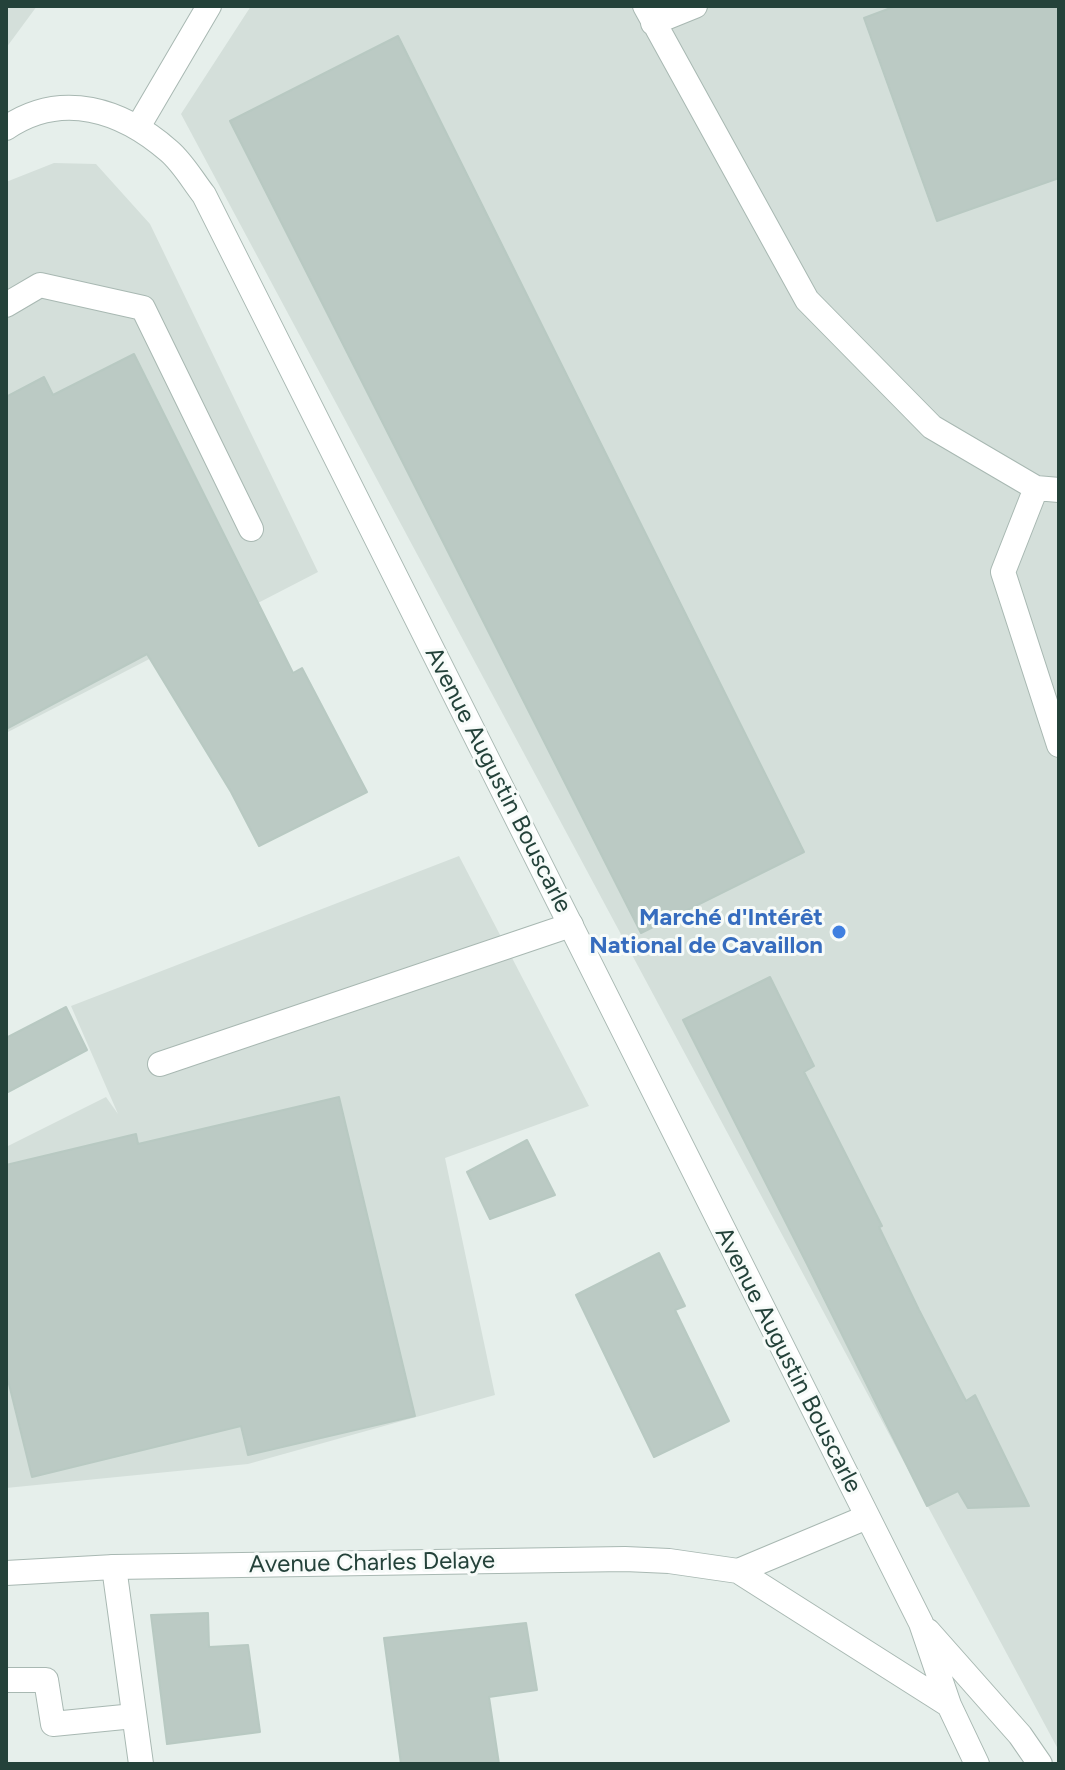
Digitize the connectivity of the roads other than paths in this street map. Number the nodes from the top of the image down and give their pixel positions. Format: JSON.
{"nodes":[{"id":1,"x":209,"y":6,"type":"edge"},
{"id":2,"x":695,"y":6,"type":"edge"},
{"id":3,"x":649,"y":14,"type":"edge"},
{"id":4,"x":138,"y":127,"type":"junction"},
{"id":5,"x":6,"y":128,"type":"edge"},
{"id":6,"x":6,"y":305,"type":"edge"},
{"id":7,"x":1047,"y":489,"type":"edge"},
{"id":8,"x":251,"y":529,"type":"dead end"},
{"id":9,"x":1059,"y":745,"type":"edge"},
{"id":10,"x":571,"y":925,"type":"junction"},
{"id":11,"x":160,"y":1064,"type":"dead end"},
{"id":12,"x":867,"y":1517,"type":"junction"},
{"id":13,"x":114,"y":1567,"type":"junction"},
{"id":14,"x":738,"y":1571,"type":"junction"},
{"id":15,"x":6,"y":1573,"type":"edge"},
{"id":16,"x":921,"y":1623,"type":"junction"},
{"id":17,"x":6,"y":1680,"type":"edge"},
{"id":18,"x":949,"y":1705,"type":"junction"},
{"id":19,"x":134,"y":1716,"type":"junction"},
{"id":20,"x":141,"y":1764,"type":"edge"},
{"id":21,"x":977,"y":1764,"type":"edge"},
{"id":22,"x":1040,"y":1764,"type":"edge"}],
"edges":[{"from":1,"to":4,"type":"street"},
{"from":2,"to":3,"type":"street"},
{"from":3,"to":7,"type":"street"},
{"from":4,"to":5,"type":"street","name":"Avenue Augustin Bouscarle"},
{"from":4,"to":10,"type":"street","name":"Avenue Augustin Bouscarle"},
{"from":6,"to":8,"type":"street"},
{"from":7,"to":9,"type":"street"},
{"from":10,"to":11,"type":"street"},
{"from":10,"to":12,"type":"street","name":"Avenue Augustin Bouscarle"},
{"from":12,"to":14,"type":"street"},
{"from":12,"to":16,"type":"street","name":"Avenue Augustin Bouscarle"},
{"from":13,"to":14,"type":"street","name":"Avenue Charles Delaye"},
{"from":13,"to":15,"type":"street","name":"Avenue Charles Delaye"},
{"from":13,"to":19,"type":"street"},
{"from":14,"to":18,"type":"street","name":"Avenue Charles Delaye"},
{"from":16,"to":18,"type":"street"},
{"from":16,"to":22,"type":"street"},
{"from":17,"to":19,"type":"street"},
{"from":18,"to":21,"type":"street"},
{"from":19,"to":20,"type":"street"}]}
